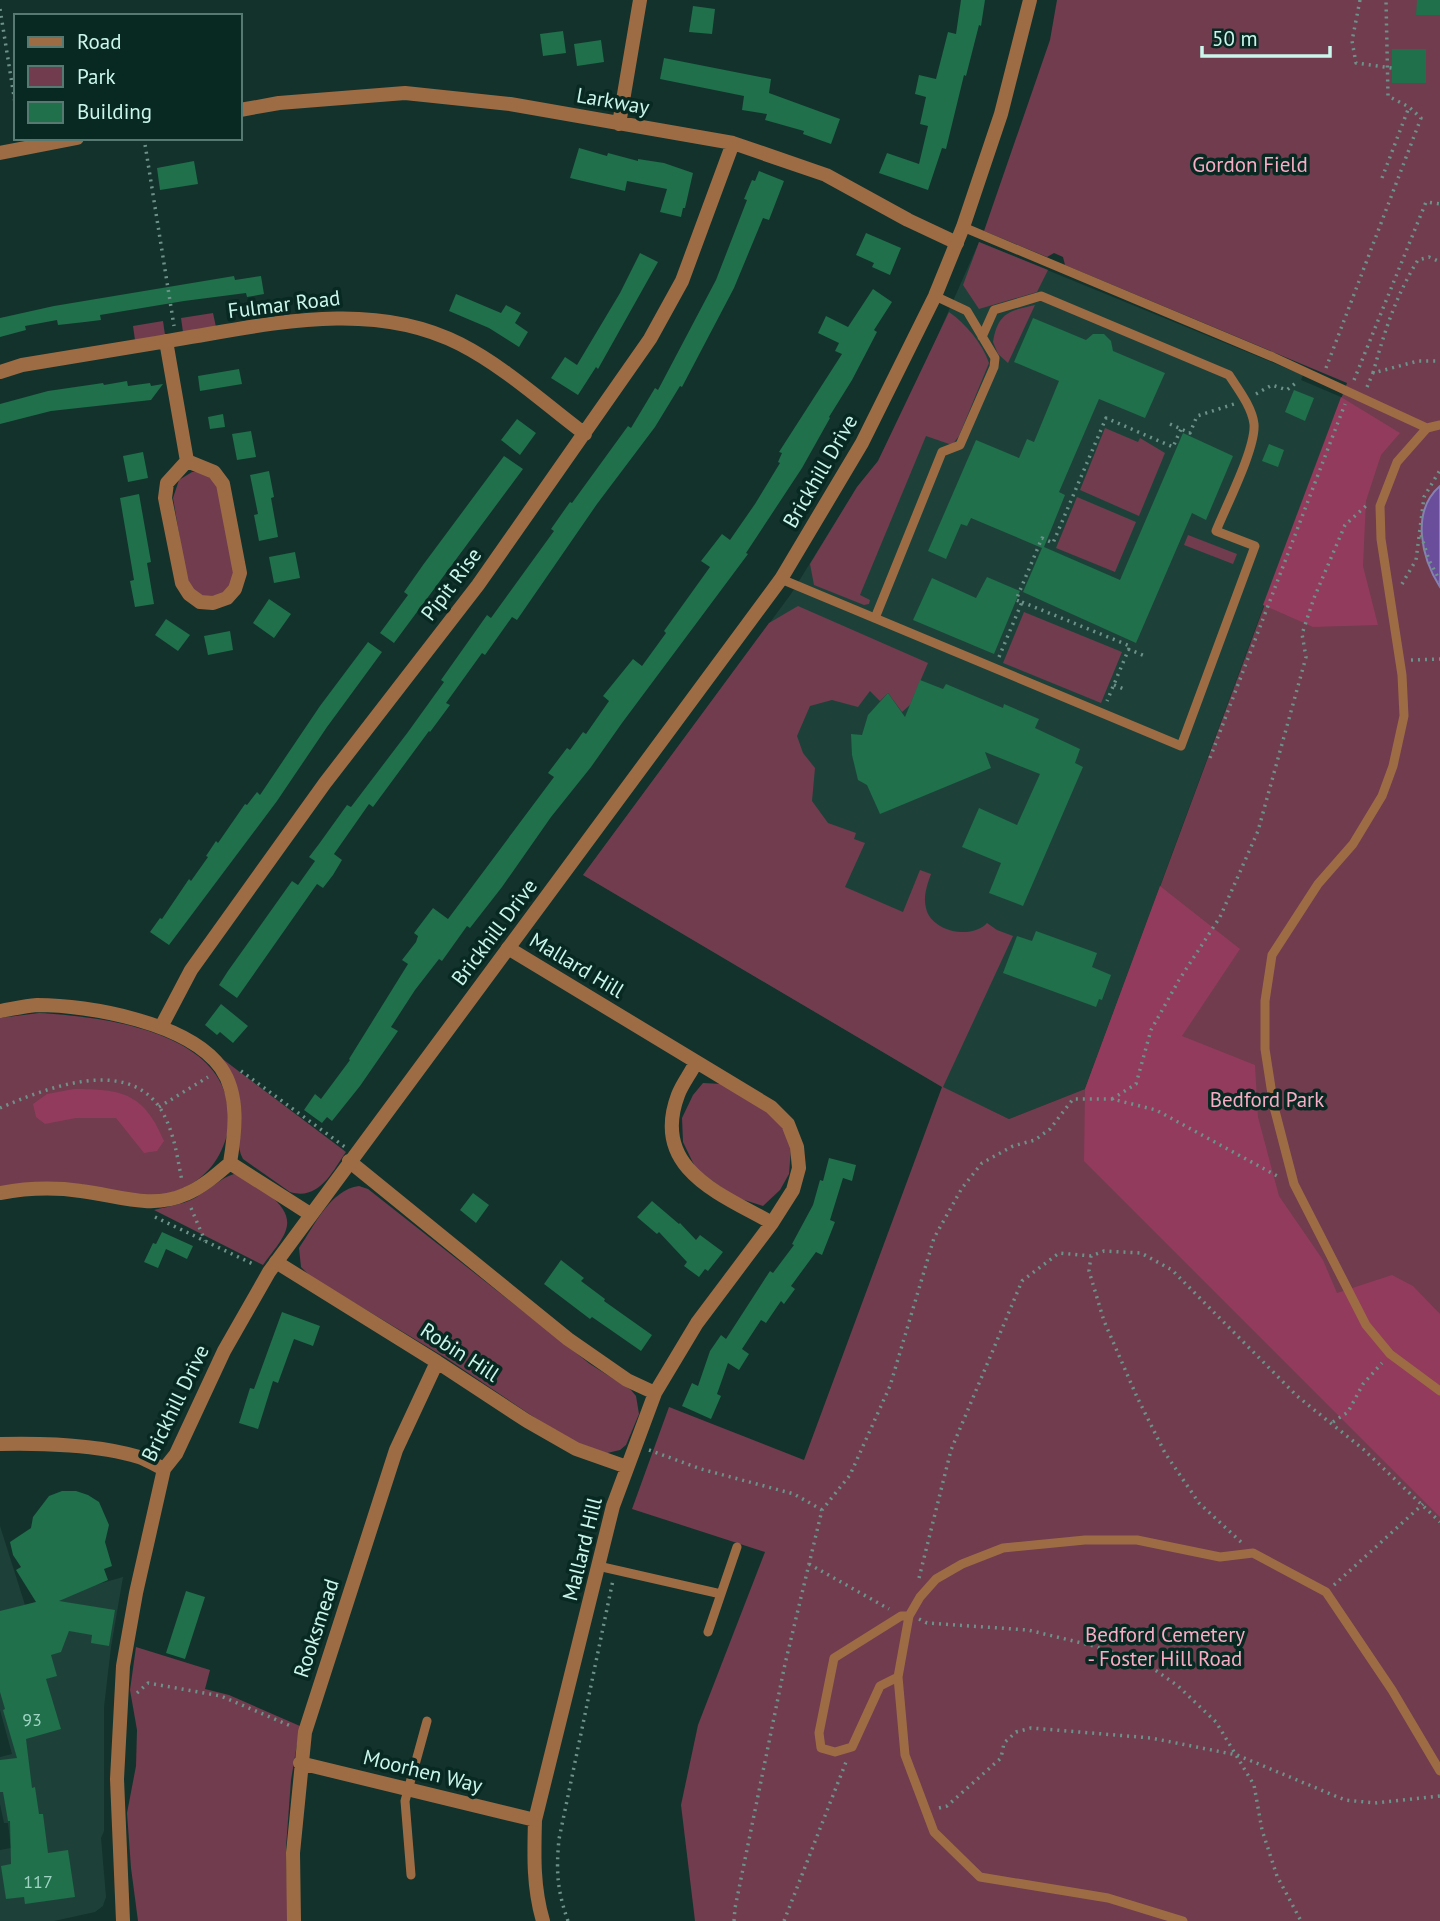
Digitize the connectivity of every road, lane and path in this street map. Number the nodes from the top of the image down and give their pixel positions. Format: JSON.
{"nodes":[{"id":1,"x":640,"y":0,"type":"edge"},
{"id":2,"x":1030,"y":0,"type":"edge"},
{"id":3,"x":1360,"y":0,"type":"edge"},
{"id":4,"x":1386,"y":0,"type":"edge"},
{"id":5,"x":0,"y":9,"type":"edge"},
{"id":6,"x":1390,"y":68,"type":"junction"},
{"id":7,"x":14,"y":96,"type":"edge"},
{"id":8,"x":1409,"y":107,"type":"junction"},
{"id":9,"x":242,"y":110,"type":"edge"},
{"id":10,"x":619,"y":124,"type":"junction"},
{"id":11,"x":67,"y":140,"type":"edge"},
{"id":12,"x":144,"y":140,"type":"edge"},
{"id":13,"x":733,"y":143,"type":"junction"},
{"id":14,"x":0,"y":153,"type":"edge"},
{"id":15,"x":1382,"y":178,"type":"dead end"},
{"id":16,"x":1440,"y":204,"type":"edge"},
{"id":17,"x":963,"y":227,"type":"junction"},
{"id":18,"x":957,"y":243,"type":"junction"},
{"id":19,"x":1440,"y":264,"type":"edge"},
{"id":20,"x":935,"y":296,"type":"junction"},
{"id":21,"x":982,"y":337,"type":"junction"},
{"id":22,"x":171,"y":341,"type":"junction"},
{"id":23,"x":1440,"y":361,"type":"edge"},
{"id":24,"x":0,"y":372,"type":"edge"},
{"id":25,"x":1324,"y":373,"type":"dead end"},
{"id":26,"x":1373,"y":373,"type":"junction"},
{"id":27,"x":1349,"y":392,"type":"junction"},
{"id":28,"x":1363,"y":398,"type":"junction"},
{"id":29,"x":1440,"y":425,"type":"edge"},
{"id":30,"x":1427,"y":428,"type":"junction"},
{"id":31,"x":1181,"y":429,"type":"dead end"},
{"id":32,"x":585,"y":434,"type":"junction"},
{"id":33,"x":187,"y":461,"type":"junction"},
{"id":34,"x":1440,"y":470,"type":"edge"},
{"id":35,"x":1388,"y":486,"type":"junction"},
{"id":36,"x":1420,"y":534,"type":"junction"},
{"id":37,"x":781,"y":579,"type":"junction"},
{"id":38,"x":1440,"y":581,"type":"edge"},
{"id":39,"x":1022,"y":602,"type":"junction"},
{"id":40,"x":1391,"y":608,"type":"junction"},
{"id":41,"x":875,"y":618,"type":"junction"},
{"id":42,"x":1128,"y":649,"type":"junction"},
{"id":43,"x":1145,"y":656,"type":"dead end"},
{"id":44,"x":1440,"y":659,"type":"edge"},
{"id":45,"x":1401,"y":660,"type":"junction"},
{"id":46,"x":995,"y":668,"type":"junction"},
{"id":47,"x":1114,"y":685,"type":"junction"},
{"id":48,"x":1124,"y":689,"type":"dead end"},
{"id":49,"x":1107,"y":717,"type":"junction"},
{"id":50,"x":1210,"y":758,"type":"dead end"},
{"id":51,"x":508,"y":948,"type":"junction"},
{"id":52,"x":0,"y":1011,"type":"edge"},
{"id":53,"x":161,"y":1027,"type":"junction"},
{"id":54,"x":696,"y":1062,"type":"junction"},
{"id":55,"x":221,"y":1069,"type":"junction"},
{"id":56,"x":1112,"y":1099,"type":"junction"},
{"id":57,"x":159,"y":1107,"type":"junction"},
{"id":58,"x":0,"y":1108,"type":"edge"},
{"id":59,"x":352,"y":1158,"type":"junction"},
{"id":60,"x":230,"y":1163,"type":"junction"},
{"id":61,"x":1294,"y":1184,"type":"junction"},
{"id":62,"x":0,"y":1193,"type":"edge"},
{"id":63,"x":185,"y":1195,"type":"junction"},
{"id":64,"x":146,"y":1213,"type":"dead end"},
{"id":65,"x":310,"y":1214,"type":"junction"},
{"id":66,"x":772,"y":1223,"type":"junction"},
{"id":67,"x":205,"y":1241,"type":"junction"},
{"id":68,"x":1091,"y":1256,"type":"junction"},
{"id":69,"x":272,"y":1267,"type":"junction"},
{"id":70,"x":1390,"y":1354,"type":"junction"},
{"id":71,"x":437,"y":1362,"type":"junction"},
{"id":72,"x":1440,"y":1391,"type":"edge"},
{"id":73,"x":655,"y":1393,"type":"junction"},
{"id":74,"x":1333,"y":1422,"type":"junction"},
{"id":75,"x":634,"y":1443,"type":"junction"},
{"id":76,"x":0,"y":1444,"type":"edge"},
{"id":77,"x":627,"y":1467,"type":"junction"},
{"id":78,"x":164,"y":1469,"type":"junction"},
{"id":79,"x":1423,"y":1504,"type":"junction"},
{"id":80,"x":822,"y":1510,"type":"junction"},
{"id":81,"x":1440,"y":1521,"type":"edge"},
{"id":82,"x":737,"y":1548,"type":"dead end"},
{"id":83,"x":1253,"y":1553,"type":"junction"},
{"id":84,"x":808,"y":1564,"type":"junction"},
{"id":85,"x":598,"y":1566,"type":"junction"},
{"id":86,"x":615,"y":1570,"type":"junction"},
{"id":87,"x":915,"y":1590,"type":"dead end"},
{"id":88,"x":1326,"y":1592,"type":"junction"},
{"id":89,"x":721,"y":1594,"type":"junction"},
{"id":90,"x":905,"y":1616,"type":"junction"},
{"id":91,"x":708,"y":1632,"type":"dead end"},
{"id":92,"x":898,"y":1677,"type":"junction"},
{"id":93,"x":121,"y":1692,"type":"junction"},
{"id":94,"x":427,"y":1721,"type":"dead end"},
{"id":95,"x":305,"y":1732,"type":"junction"},
{"id":96,"x":852,"y":1747,"type":"junction"},
{"id":97,"x":1237,"y":1755,"type":"junction"},
{"id":98,"x":300,"y":1763,"type":"junction"},
{"id":99,"x":1440,"y":1771,"type":"edge"},
{"id":100,"x":408,"y":1788,"type":"junction"},
{"id":101,"x":1440,"y":1796,"type":"edge"},
{"id":102,"x":927,"y":1813,"type":"junction"},
{"id":103,"x":535,"y":1821,"type":"junction"},
{"id":104,"x":411,"y":1875,"type":"dead end"},
{"id":105,"x":123,"y":1921,"type":"edge"},
{"id":106,"x":294,"y":1921,"type":"edge"},
{"id":107,"x":544,"y":1921,"type":"edge"},
{"id":108,"x":568,"y":1921,"type":"edge"},
{"id":109,"x":734,"y":1921,"type":"edge"},
{"id":110,"x":784,"y":1921,"type":"edge"},
{"id":111,"x":1183,"y":1921,"type":"edge"},
{"id":112,"x":1301,"y":1921,"type":"edge"}],
"edges":[{"from":1,"to":10,"type":"street"},
{"from":2,"to":17,"type":"street","name":"Brickhill Drive"},
{"from":3,"to":6,"type":"path"},
{"from":4,"to":6,"type":"path"},
{"from":5,"to":7,"type":"path"},
{"from":6,"to":8,"type":"path"},
{"from":8,"to":15,"type":"path"},
{"from":8,"to":25,"type":"path"},
{"from":9,"to":10,"type":"street","name":"Larkway"},
{"from":10,"to":13,"type":"street","name":"Larkway"},
{"from":11,"to":14,"type":"street"},
{"from":12,"to":22,"type":"path"},
{"from":13,"to":18,"type":"street","name":"Larkway"},
{"from":13,"to":32,"type":"street","name":"Pipit Rise"},
{"from":16,"to":27,"type":"path"},
{"from":17,"to":18,"type":"street","name":"Brickhill Drive"},
{"from":17,"to":27,"type":"lane"},
{"from":18,"to":20,"type":"street","name":"Brickhill Drive"},
{"from":19,"to":26,"type":"path"},
{"from":20,"to":21,"type":"lane"},
{"from":20,"to":37,"type":"street","name":"Brickhill Drive"},
{"from":21,"to":41,"type":"lane"},
{"from":21,"to":49,"type":"lane"},
{"from":22,"to":24,"type":"street","name":"Fulmar Road"},
{"from":22,"to":32,"type":"street","name":"Fulmar Road"},
{"from":22,"to":33,"type":"street"},
{"from":23,"to":26,"type":"path"},
{"from":26,"to":28,"type":"path"},
{"from":27,"to":28,"type":"lane"},
{"from":27,"to":50,"type":"path"},
{"from":28,"to":30,"type":"lane"},
{"from":29,"to":30,"type":"lane"},
{"from":30,"to":35,"type":"lane"},
{"from":31,"to":39,"type":"path"},
{"from":32,"to":53,"type":"street","name":"Pipit Rise"},
{"from":33,"to":33,"type":"street"},
{"from":34,"to":36,"type":"path"},
{"from":35,"to":40,"type":"lane"},
{"from":35,"to":56,"type":"path"},
{"from":36,"to":38,"type":"path"},
{"from":36,"to":40,"type":"path"},
{"from":37,"to":41,"type":"lane"},
{"from":37,"to":51,"type":"street","name":"Brickhill Drive"},
{"from":39,"to":42,"type":"path"},
{"from":39,"to":46,"type":"path"},
{"from":40,"to":45,"type":"lane"},
{"from":41,"to":46,"type":"lane"},
{"from":42,"to":43,"type":"path"},
{"from":42,"to":47,"type":"path"},
{"from":44,"to":45,"type":"path"},
{"from":45,"to":61,"type":"lane"},
{"from":46,"to":49,"type":"lane"},
{"from":47,"to":48,"type":"path"},
{"from":47,"to":49,"type":"path"},
{"from":51,"to":54,"type":"street","name":"Mallard Hill"},
{"from":51,"to":59,"type":"street","name":"Brickhill Drive"},
{"from":52,"to":53,"type":"street"},
{"from":53,"to":55,"type":"street"},
{"from":54,"to":66,"type":"street"},
{"from":54,"to":66,"type":"street","name":"Mallard Hill"},
{"from":55,"to":57,"type":"path"},
{"from":55,"to":59,"type":"path"},
{"from":55,"to":60,"type":"street"},
{"from":56,"to":61,"type":"path"},
{"from":56,"to":80,"type":"path"},
{"from":57,"to":58,"type":"path"},
{"from":57,"to":63,"type":"path"},
{"from":59,"to":65,"type":"street","name":"Brickhill Drive"},
{"from":59,"to":73,"type":"street"},
{"from":60,"to":63,"type":"street"},
{"from":60,"to":65,"type":"street"},
{"from":61,"to":70,"type":"lane"},
{"from":62,"to":63,"type":"street"},
{"from":63,"to":67,"type":"path"},
{"from":64,"to":67,"type":"path"},
{"from":65,"to":69,"type":"street","name":"Brickhill Drive"},
{"from":66,"to":73,"type":"street","name":"Mallard Hill"},
{"from":67,"to":69,"type":"path"},
{"from":68,"to":74,"type":"path"},
{"from":68,"to":83,"type":"path"},
{"from":68,"to":87,"type":"path"},
{"from":69,"to":71,"type":"street","name":"Robin Hill"},
{"from":69,"to":78,"type":"street","name":"Brickhill Drive"},
{"from":70,"to":72,"type":"lane"},
{"from":70,"to":74,"type":"path"},
{"from":71,"to":77,"type":"street","name":"Robin Hill"},
{"from":71,"to":95,"type":"street","name":"Rooksmead"},
{"from":73,"to":75,"type":"street","name":"Mallard Hill"},
{"from":74,"to":79,"type":"path"},
{"from":75,"to":77,"type":"street","name":"Mallard Hill"},
{"from":75,"to":80,"type":"path"},
{"from":76,"to":78,"type":"street"},
{"from":77,"to":85,"type":"street","name":"Mallard Hill"},
{"from":78,"to":93,"type":"street","name":"Brickhill Drive"},
{"from":79,"to":81,"type":"path"},
{"from":79,"to":88,"type":"path"},
{"from":80,"to":84,"type":"path"},
{"from":82,"to":89,"type":"lane"},
{"from":83,"to":88,"type":"lane"},
{"from":83,"to":90,"type":"lane"},
{"from":84,"to":90,"type":"path"},
{"from":84,"to":109,"type":"path"},
{"from":85,"to":86,"type":"lane"},
{"from":85,"to":103,"type":"street","name":"Mallard Hill"},
{"from":86,"to":89,"type":"lane"},
{"from":86,"to":108,"type":"path"},
{"from":88,"to":99,"type":"lane"},
{"from":89,"to":91,"type":"lane"},
{"from":90,"to":92,"type":"lane"},
{"from":90,"to":96,"type":"lane"},
{"from":90,"to":97,"type":"path"},
{"from":92,"to":96,"type":"lane"},
{"from":92,"to":102,"type":"lane"},
{"from":93,"to":95,"type":"path"},
{"from":93,"to":105,"type":"street","name":"Brickhill Drive"},
{"from":94,"to":100,"type":"lane"},
{"from":95,"to":98,"type":"street","name":"Rooksmead"},
{"from":96,"to":110,"type":"path"},
{"from":97,"to":101,"type":"path"},
{"from":97,"to":102,"type":"path"},
{"from":97,"to":112,"type":"path"},
{"from":98,"to":100,"type":"street","name":"Moorhen Way"},
{"from":98,"to":106,"type":"street","name":"Rooksmead"},
{"from":100,"to":103,"type":"street","name":"Moorhen Way"},
{"from":100,"to":104,"type":"lane"},
{"from":102,"to":111,"type":"lane"},
{"from":103,"to":107,"type":"street","name":"Mallard Hill"}]}
